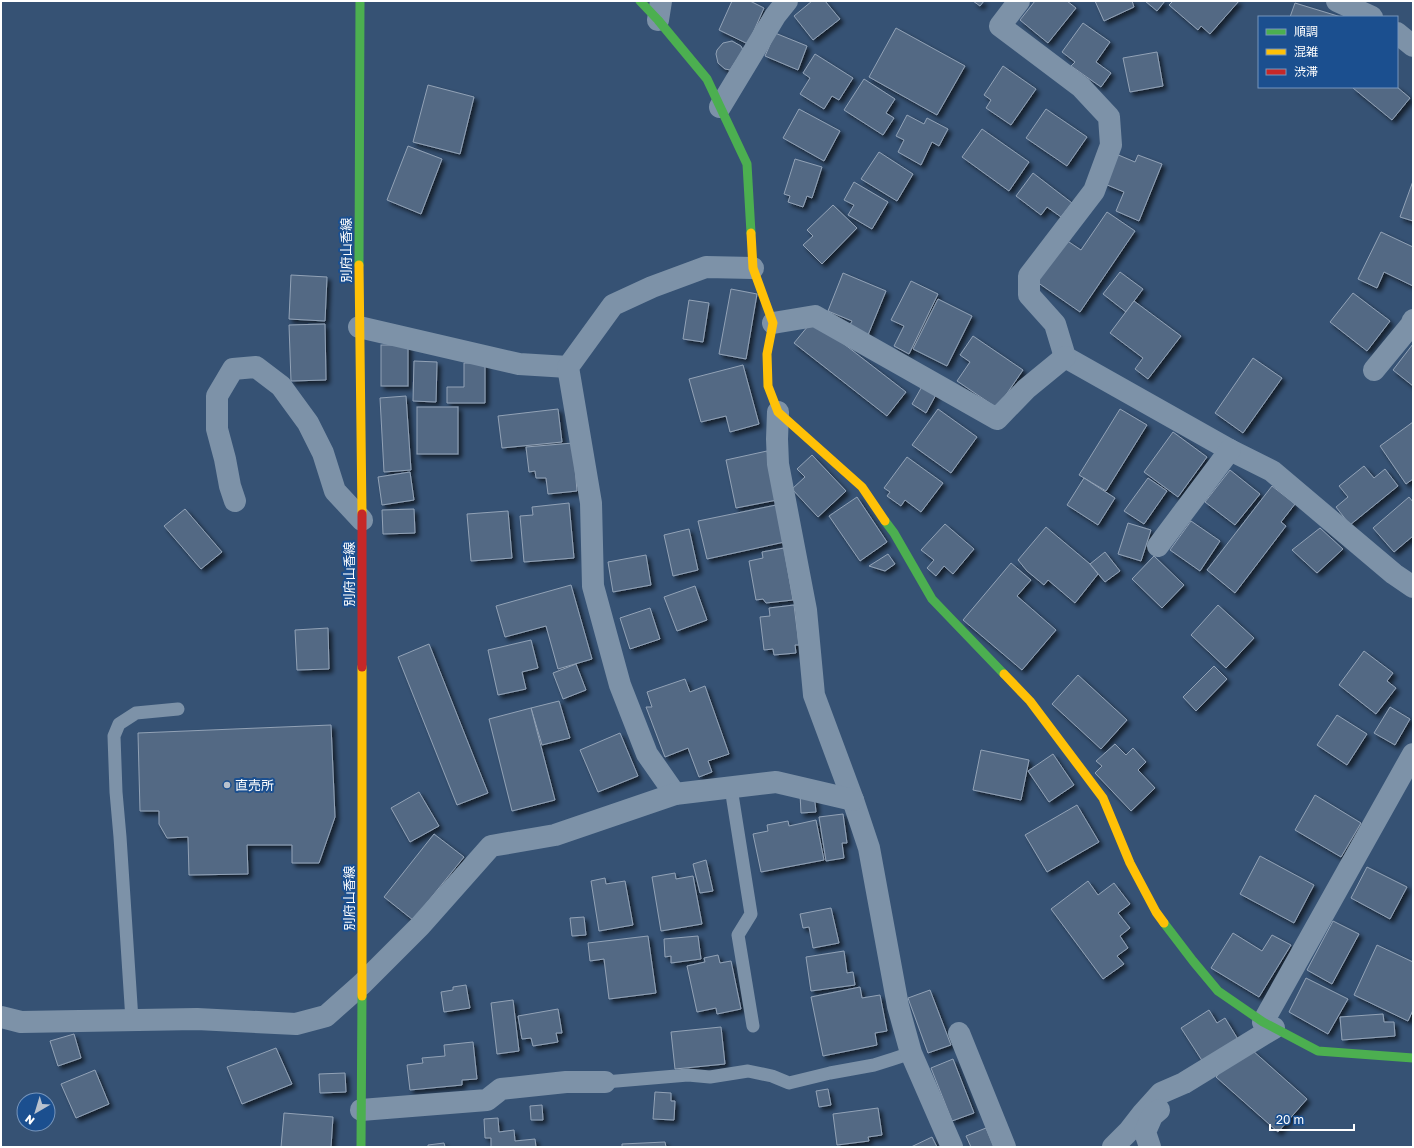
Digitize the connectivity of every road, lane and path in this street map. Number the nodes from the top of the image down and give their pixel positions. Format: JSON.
{"nodes":[{"id":1,"x":360,"y":1,"type":"edge"},
{"id":2,"x":640,"y":1,"type":"edge"},
{"id":3,"x":787,"y":1,"type":"edge"},
{"id":4,"x":1019,"y":1,"type":"edge"},
{"id":5,"x":1337,"y":1,"type":"edge"},
{"id":6,"x":660,"y":10,"type":"edge"},
{"id":7,"x":1370,"y":16,"type":"edge"},
{"id":8,"x":1398,"y":33,"type":"edge"},
{"id":9,"x":1413,"y":46,"type":"edge"},
{"id":10,"x":720,"y":106,"type":"junction"},
{"id":11,"x":753,"y":268,"type":"junction"},
{"id":12,"x":1413,"y":320,"type":"edge"},
{"id":13,"x":774,"y":323,"type":"junction"},
{"id":14,"x":358,"y":327,"type":"junction"},
{"id":15,"x":1064,"y":357,"type":"junction"},
{"id":16,"x":568,"y":367,"type":"junction"},
{"id":17,"x":1374,"y":370,"type":"dead end"},
{"id":18,"x":778,"y":412,"type":"junction"},
{"id":19,"x":1230,"y":450,"type":"junction"},
{"id":20,"x":235,"y":501,"type":"dead end"},
{"id":21,"x":362,"y":520,"type":"junction"},
{"id":22,"x":1158,"y":546,"type":"dead end"},
{"id":23,"x":1413,"y":587,"type":"edge"},
{"id":24,"x":178,"y":709,"type":"dead end"},
{"id":25,"x":1413,"y":754,"type":"edge"},
{"id":26,"x":731,"y":788,"type":"junction"},
{"id":27,"x":675,"y":794,"type":"junction"},
{"id":28,"x":854,"y":800,"type":"junction"},
{"id":29,"x":362,"y":984,"type":"junction"},
{"id":30,"x":1,"y":1017,"type":"edge"},
{"id":31,"x":132,"y":1020,"type":"junction"},
{"id":32,"x":1268,"y":1025,"type":"junction"},
{"id":33,"x":753,"y":1026,"type":"dead end"},
{"id":34,"x":959,"y":1034,"type":"dead end"},
{"id":35,"x":910,"y":1053,"type":"junction"},
{"id":36,"x":1413,"y":1058,"type":"edge"},
{"id":37,"x":605,"y":1082,"type":"joint"},
{"id":38,"x":1184,"y":1084,"type":"junction"},
{"id":39,"x":361,"y":1110,"type":"junction"},
{"id":40,"x":360,"y":1147,"type":"edge"},
{"id":41,"x":952,"y":1147,"type":"edge"},
{"id":42,"x":1005,"y":1147,"type":"edge"},
{"id":43,"x":1113,"y":1147,"type":"edge"},
{"id":44,"x":1150,"y":1147,"type":"edge"}],
"edges":[{"from":1,"to":14,"type":"street","name":"別府山香線"},
{"from":2,"to":6,"type":"street"},
{"from":3,"to":10,"type":"street"},
{"from":4,"to":15,"type":"street"},
{"from":5,"to":7,"type":"street"},
{"from":6,"to":10,"type":"street"},
{"from":8,"to":9,"type":"street"},
{"from":10,"to":11,"type":"street"},
{"from":11,"to":13,"type":"street"},
{"from":11,"to":16,"type":"street"},
{"from":12,"to":17,"type":"street"},
{"from":13,"to":15,"type":"street"},
{"from":13,"to":18,"type":"street"},
{"from":14,"to":16,"type":"street"},
{"from":14,"to":21,"type":"street","name":"別府山香線"},
{"from":15,"to":19,"type":"street"},
{"from":16,"to":27,"type":"street"},
{"from":18,"to":28,"type":"street"},
{"from":18,"to":32,"type":"street"},
{"from":19,"to":22,"type":"street"},
{"from":19,"to":23,"type":"street"},
{"from":20,"to":21,"type":"street"},
{"from":21,"to":29,"type":"street","name":"別府山香線"},
{"from":24,"to":31,"type":"lane"},
{"from":25,"to":32,"type":"street"},
{"from":26,"to":27,"type":"street"},
{"from":26,"to":28,"type":"street"},
{"from":26,"to":33,"type":"lane"},
{"from":27,"to":29,"type":"street"},
{"from":28,"to":35,"type":"street"},
{"from":29,"to":31,"type":"street"},
{"from":29,"to":39,"type":"street","name":"別府山香線"},
{"from":30,"to":31,"type":"street"},
{"from":32,"to":36,"type":"street"},
{"from":32,"to":38,"type":"street"},
{"from":34,"to":42,"type":"street"},
{"from":35,"to":37,"type":"lane"},
{"from":35,"to":41,"type":"street"},
{"from":37,"to":39,"type":"street"},
{"from":38,"to":43,"type":"street"},
{"from":38,"to":44,"type":"street"},
{"from":39,"to":40,"type":"street","name":"別府山香線"}]}
